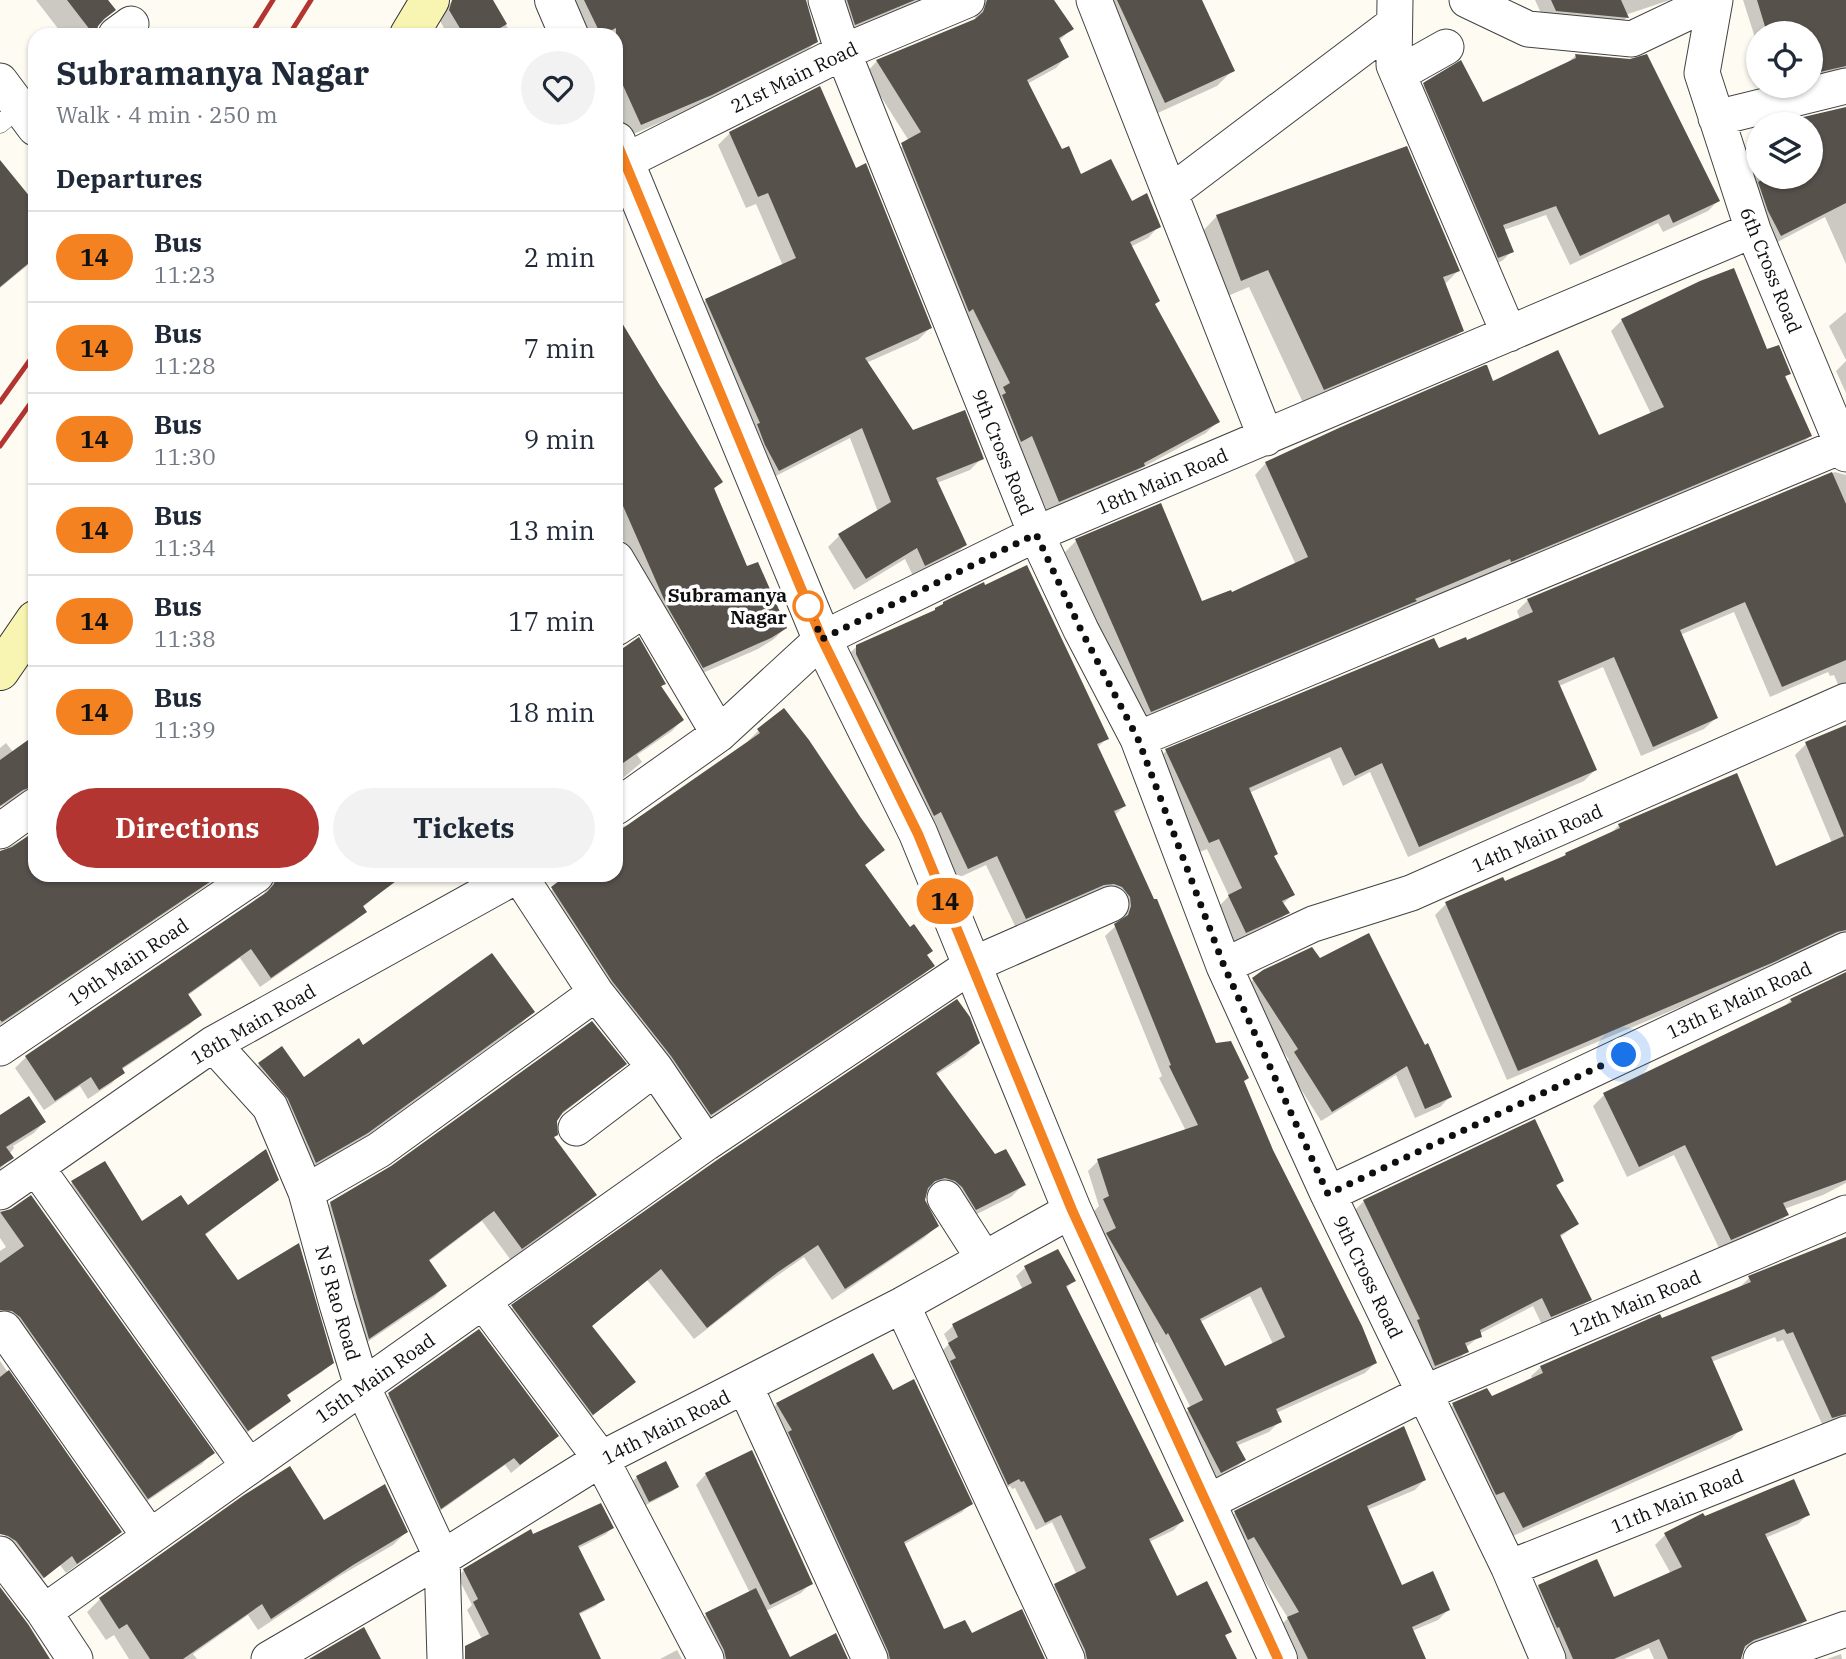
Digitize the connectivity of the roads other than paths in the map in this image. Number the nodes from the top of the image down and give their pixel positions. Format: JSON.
{"nodes":[{"id":1,"x":430,"y":0,"type":"edge"},
{"id":2,"x":554,"y":0,"type":"edge"},
{"id":3,"x":825,"y":0,"type":"edge"},
{"id":4,"x":967,"y":0,"type":"edge"},
{"id":5,"x":1094,"y":0,"type":"edge"},
{"id":6,"x":1466,"y":0,"type":"edge"},
{"id":7,"x":1714,"y":0,"type":"edge"},
{"id":8,"x":1394,"y":12,"type":"edge"},
{"id":9,"x":413,"y":28,"type":"edge"},
{"id":10,"x":566,"y":28,"type":"edge"},
{"id":11,"x":1446,"y":47,"type":"dead end"},
{"id":12,"x":843,"y":52,"type":"junction"},
{"id":13,"x":1398,"y":74,"type":"junction"},
{"id":14,"x":1846,"y":86,"type":"edge"},
{"id":15,"x":1716,"y":118,"type":"junction"},
{"id":16,"x":623,"y":154,"type":"edge"},
{"id":17,"x":623,"y":166,"type":"edge"},
{"id":18,"x":1170,"y":193,"type":"junction"},
{"id":19,"x":1753,"y":230,"type":"junction"},
{"id":20,"x":1509,"y":334,"type":"junction"},
{"id":21,"x":1266,"y":438,"type":"junction"},
{"id":22,"x":1845,"y":448,"type":"edge"},
{"id":23,"x":1036,"y":534,"type":"junction"},
{"id":24,"x":623,"y":571,"type":"edge"},
{"id":25,"x":645,"y":609,"type":"junction"},
{"id":26,"x":623,"y":623,"type":"edge"},
{"id":27,"x":28,"y":630,"type":"edge"},
{"id":28,"x":822,"y":639,"type":"junction"},
{"id":29,"x":0,"y":671,"type":"edge"},
{"id":30,"x":1846,"y":701,"type":"edge"},
{"id":31,"x":719,"y":734,"type":"junction"},
{"id":32,"x":1138,"y":739,"type":"junction"},
{"id":33,"x":623,"y":802,"type":"edge"},
{"id":34,"x":28,"y":811,"type":"edge"},
{"id":35,"x":0,"y":831,"type":"edge"},
{"id":36,"x":246,"y":882,"type":"edge"},
{"id":37,"x":506,"y":882,"type":"edge"},
{"id":38,"x":524,"y":882,"type":"edge"},
{"id":39,"x":1111,"y":904,"type":"dead end"},
{"id":40,"x":1846,"y":950,"type":"edge"},
{"id":41,"x":972,"y":965,"type":"junction"},
{"id":42,"x":1224,"y":966,"type":"junction"},
{"id":43,"x":596,"y":993,"type":"junction"},
{"id":44,"x":213,"y":1044,"type":"junction"},
{"id":45,"x":0,"y":1048,"type":"edge"},
{"id":46,"x":655,"y":1068,"type":"junction"},
{"id":47,"x":576,"y":1128,"type":"dead end"},
{"id":48,"x":706,"y":1143,"type":"junction"},
{"id":49,"x":36,"y":1167,"type":"junction"},
{"id":50,"x":0,"y":1192,"type":"edge"},
{"id":51,"x":306,"y":1192,"type":"junction"},
{"id":52,"x":1328,"y":1194,"type":"junction"},
{"id":53,"x":944,"y":1198,"type":"dead end"},
{"id":54,"x":1072,"y":1210,"type":"junction"},
{"id":55,"x":1846,"y":1213,"type":"edge"},
{"id":56,"x":984,"y":1259,"type":"junction"},
{"id":57,"x":483,"y":1301,"type":"junction"},
{"id":58,"x":902,"y":1305,"type":"junction"},
{"id":59,"x":4,"y":1329,"type":"dead end"},
{"id":60,"x":362,"y":1386,"type":"junction"},
{"id":61,"x":745,"y":1386,"type":"junction"},
{"id":62,"x":1424,"y":1393,"type":"junction"},
{"id":63,"x":1846,"y":1434,"type":"edge"},
{"id":64,"x":601,"y":1459,"type":"junction"},
{"id":65,"x":249,"y":1467,"type":"junction"},
{"id":66,"x":1206,"y":1503,"type":"junction"},
{"id":67,"x":150,"y":1537,"type":"junction"},
{"id":68,"x":0,"y":1554,"type":"edge"},
{"id":69,"x":442,"y":1558,"type":"junction"},
{"id":70,"x":1509,"y":1568,"type":"junction"},
{"id":71,"x":44,"y":1612,"type":"junction"},
{"id":72,"x":1846,"y":1629,"type":"edge"},
{"id":73,"x":75,"y":1659,"type":"edge"},
{"id":74,"x":269,"y":1659,"type":"edge"},
{"id":75,"x":445,"y":1659,"type":"edge"},
{"id":76,"x":706,"y":1659,"type":"edge"},
{"id":77,"x":870,"y":1659,"type":"edge"},
{"id":78,"x":1068,"y":1659,"type":"edge"},
{"id":79,"x":1278,"y":1659,"type":"edge"},
{"id":80,"x":1548,"y":1659,"type":"edge"},
{"id":81,"x":1761,"y":1659,"type":"edge"}],
"edges":[{"from":1,"to":9,"type":"main road"},
{"from":2,"to":10,"type":"street"},
{"from":3,"to":12,"type":"street","name":"9th Cross Road"},
{"from":4,"to":12,"type":"street","name":"21st Main Road"},
{"from":5,"to":18,"type":"street"},
{"from":6,"to":7,"type":"street"},
{"from":7,"to":15,"type":"street","name":"6th Cross Road"},
{"from":8,"to":13,"type":"street"},
{"from":8,"to":18,"type":"street"},
{"from":11,"to":13,"type":"street"},
{"from":12,"to":16,"type":"street","name":"21st Main Road"},
{"from":12,"to":23,"type":"street","name":"9th Cross Road"},
{"from":13,"to":20,"type":"street"},
{"from":14,"to":15,"type":"street"},
{"from":15,"to":19,"type":"street","name":"6th Cross Road"},
{"from":17,"to":28,"type":"street"},
{"from":18,"to":21,"type":"street"},
{"from":19,"to":20,"type":"street","name":"18th Main Road"},
{"from":19,"to":22,"type":"street","name":"6th Cross Road"},
{"from":20,"to":21,"type":"street","name":"18th Main Road"},
{"from":21,"to":23,"type":"street","name":"18th Main Road"},
{"from":22,"to":32,"type":"street"},
{"from":23,"to":28,"type":"street","name":"18th Main Road"},
{"from":23,"to":32,"type":"street","name":"9th Cross Road"},
{"from":24,"to":25,"type":"street"},
{"from":25,"to":26,"type":"street"},
{"from":25,"to":31,"type":"street"},
{"from":27,"to":29,"type":"main road"},
{"from":28,"to":31,"type":"street","name":"18th Main Road"},
{"from":28,"to":41,"type":"street"},
{"from":30,"to":42,"type":"street","name":"14th Main Road"},
{"from":31,"to":33,"type":"street","name":"18th Main Road"},
{"from":32,"to":42,"type":"street","name":"9th Cross Road"},
{"from":34,"to":35,"type":"street"},
{"from":36,"to":45,"type":"street","name":"19th Main Road"},
{"from":37,"to":44,"type":"street","name":"18th Main Road"},
{"from":38,"to":43,"type":"street"},
{"from":39,"to":41,"type":"street","name":"15th Main Road"},
{"from":40,"to":52,"type":"street","name":"13th E Main Road"},
{"from":41,"to":48,"type":"street","name":"15th Main Road"},
{"from":41,"to":54,"type":"street"},
{"from":42,"to":52,"type":"street","name":"9th Cross Road"},
{"from":43,"to":46,"type":"street"},
{"from":43,"to":51,"type":"street"},
{"from":44,"to":49,"type":"street","name":"18th Main Road"},
{"from":44,"to":51,"type":"street","name":"N S Rao Road"},
{"from":46,"to":47,"type":"street"},
{"from":46,"to":48,"type":"street"},
{"from":48,"to":57,"type":"street","name":"15th Main Road"},
{"from":49,"to":50,"type":"street","name":"18th Main Road"},
{"from":49,"to":65,"type":"street"},
{"from":51,"to":60,"type":"street","name":"N S Rao Road"},
{"from":52,"to":62,"type":"street","name":"9th Cross Road"},
{"from":53,"to":56,"type":"street"},
{"from":54,"to":56,"type":"street","name":"14th Main Road"},
{"from":54,"to":66,"type":"street"},
{"from":55,"to":62,"type":"street","name":"12th Main Road"},
{"from":56,"to":58,"type":"street","name":"14th Main Road"},
{"from":57,"to":60,"type":"street","name":"15th Main Road"},
{"from":57,"to":64,"type":"street"},
{"from":58,"to":61,"type":"street","name":"14th Main Road"},
{"from":58,"to":78,"type":"street"},
{"from":59,"to":67,"type":"street"},
{"from":60,"to":65,"type":"street","name":"15th Main Road"},
{"from":60,"to":69,"type":"street","name":"N S Rao Road"},
{"from":61,"to":64,"type":"street","name":"14th Main Road"},
{"from":61,"to":77,"type":"street"},
{"from":62,"to":66,"type":"street","name":"12th Main Road"},
{"from":62,"to":70,"type":"street","name":"9th Cross Road"},
{"from":63,"to":70,"type":"street","name":"11th Main Road"},
{"from":64,"to":69,"type":"street","name":"14th Main Road"},
{"from":64,"to":76,"type":"street"},
{"from":65,"to":67,"type":"street","name":"15th Main Road"},
{"from":66,"to":79,"type":"street"},
{"from":67,"to":71,"type":"street","name":"15th Main Road"},
{"from":68,"to":71,"type":"street"},
{"from":69,"to":74,"type":"street","name":"14th Main Road"},
{"from":69,"to":75,"type":"street","name":"N S Rao Road"},
{"from":70,"to":80,"type":"street","name":"9th Cross Road"},
{"from":71,"to":73,"type":"street"},
{"from":72,"to":81,"type":"street"}]}
